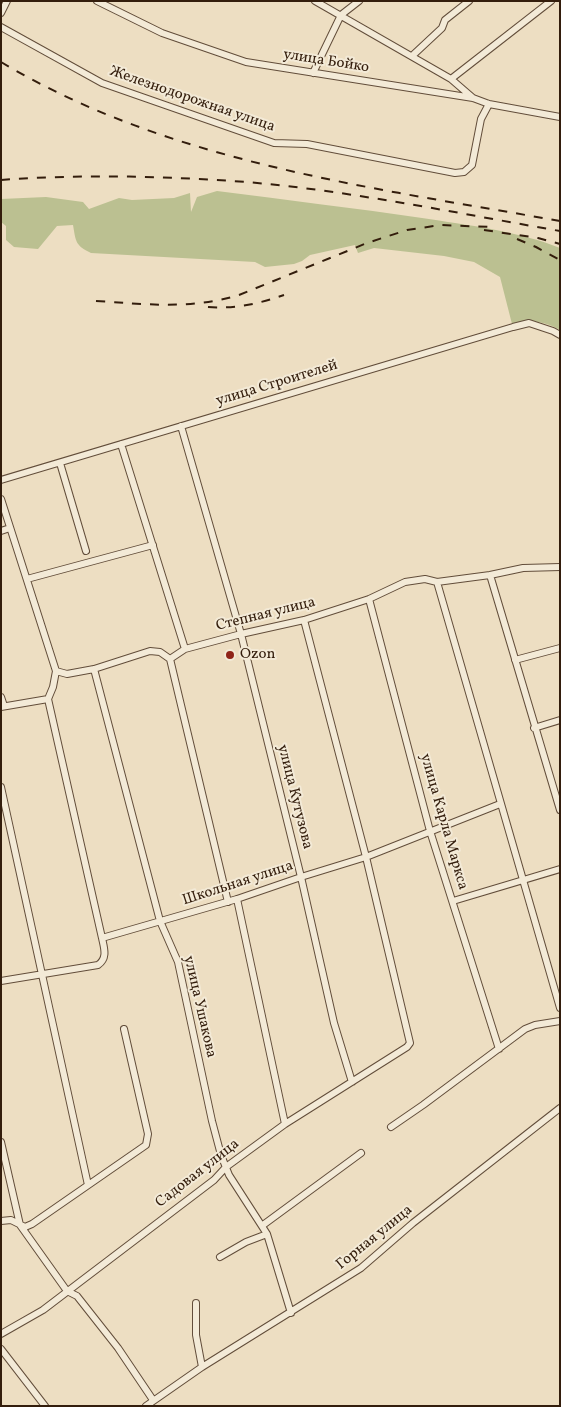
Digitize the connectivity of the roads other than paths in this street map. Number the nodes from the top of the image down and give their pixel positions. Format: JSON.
{"nodes":[{"id":1,"x":7,"y":1,"type":"edge"},
{"id":2,"x":97,"y":1,"type":"edge"},
{"id":3,"x":315,"y":1,"type":"edge"},
{"id":4,"x":359,"y":1,"type":"edge"},
{"id":5,"x":469,"y":1,"type":"edge"},
{"id":6,"x":551,"y":1,"type":"edge"},
{"id":7,"x":1,"y":13,"type":"edge"},
{"id":8,"x":341,"y":15,"type":"junction"},
{"id":9,"x":1,"y":27,"type":"edge"},
{"id":10,"x":412,"y":56,"type":"junction"},
{"id":11,"x":313,"y":72,"type":"junction"},
{"id":12,"x":451,"y":79,"type":"junction"},
{"id":13,"x":473,"y":98,"type":"junction"},
{"id":14,"x":489,"y":104,"type":"junction"},
{"id":15,"x":560,"y":117,"type":"edge"},
{"id":16,"x":560,"y":335,"type":"edge"},
{"id":17,"x":181,"y":426,"type":"junction"},
{"id":18,"x":121,"y":444,"type":"junction"},
{"id":19,"x":60,"y":462,"type":"junction"},
{"id":20,"x":1,"y":480,"type":"edge"},
{"id":21,"x":1,"y":499,"type":"edge"},
{"id":22,"x":10,"y":528,"type":"junction"},
{"id":23,"x":1,"y":531,"type":"edge"},
{"id":24,"x":153,"y":545,"type":"junction"},
{"id":25,"x":86,"y":551,"type":"dead end"},
{"id":26,"x":560,"y":567,"type":"edge"},
{"id":27,"x":490,"y":575,"type":"junction"},
{"id":28,"x":26,"y":579,"type":"junction"},
{"id":29,"x":437,"y":582,"type":"junction"},
{"id":30,"x":369,"y":599,"type":"junction"},
{"id":31,"x":304,"y":620,"type":"junction"},
{"id":32,"x":241,"y":634,"type":"junction"},
{"id":33,"x":560,"y":648,"type":"edge"},
{"id":34,"x":185,"y":649,"type":"junction"},
{"id":35,"x":170,"y":659,"type":"junction"},
{"id":36,"x":515,"y":660,"type":"junction"},
{"id":37,"x":94,"y":669,"type":"junction"},
{"id":38,"x":56,"y":671,"type":"junction"},
{"id":39,"x":1,"y":697,"type":"edge"},
{"id":40,"x":48,"y":698,"type":"junction"},
{"id":41,"x":3,"y":707,"type":"edge"},
{"id":42,"x":560,"y":720,"type":"edge"},
{"id":43,"x":534,"y":728,"type":"junction"},
{"id":44,"x":1,"y":787,"type":"edge"},
{"id":45,"x":558,"y":797,"type":"edge"},
{"id":46,"x":500,"y":804,"type":"junction"},
{"id":47,"x":560,"y":810,"type":"edge"},
{"id":48,"x":430,"y":831,"type":"junction"},
{"id":49,"x":366,"y":857,"type":"junction"},
{"id":50,"x":560,"y":869,"type":"edge"},
{"id":51,"x":301,"y":877,"type":"junction"},
{"id":52,"x":523,"y":880,"type":"junction"},
{"id":53,"x":237,"y":899,"type":"junction"},
{"id":54,"x":453,"y":901,"type":"junction"},
{"id":55,"x":228,"y":902,"type":"junction"},
{"id":56,"x":160,"y":921,"type":"junction"},
{"id":57,"x":102,"y":938,"type":"junction"},
{"id":58,"x":41,"y":973,"type":"junction"},
{"id":59,"x":1,"y":981,"type":"edge"},
{"id":60,"x":560,"y":1008,"type":"edge"},
{"id":61,"x":560,"y":1021,"type":"edge"},
{"id":62,"x":124,"y":1029,"type":"dead end"},
{"id":63,"x":499,"y":1049,"type":"junction"},
{"id":64,"x":352,"y":1082,"type":"junction"},
{"id":65,"x":560,"y":1108,"type":"edge"},
{"id":66,"x":285,"y":1124,"type":"junction"},
{"id":67,"x":391,"y":1127,"type":"dead end"},
{"id":68,"x":1,"y":1142,"type":"edge"},
{"id":69,"x":361,"y":1153,"type":"dead end"},
{"id":70,"x":226,"y":1167,"type":"junction"},
{"id":71,"x":88,"y":1185,"type":"junction"},
{"id":72,"x":1,"y":1221,"type":"edge"},
{"id":73,"x":20,"y":1225,"type":"junction"},
{"id":74,"x":263,"y":1225,"type":"junction"},
{"id":75,"x":267,"y":1234,"type":"junction"},
{"id":76,"x":220,"y":1257,"type":"dead end"},
{"id":77,"x":67,"y":1291,"type":"junction"},
{"id":78,"x":196,"y":1303,"type":"dead end"},
{"id":79,"x":291,"y":1313,"type":"junction"},
{"id":80,"x":1,"y":1334,"type":"edge"},
{"id":81,"x":1,"y":1349,"type":"edge"},
{"id":82,"x":202,"y":1367,"type":"junction"},
{"id":83,"x":153,"y":1400,"type":"junction"},
{"id":84,"x":45,"y":1406,"type":"edge"},
{"id":85,"x":146,"y":1406,"type":"edge"}],
"edges":[{"from":1,"to":7,"type":"street"},
{"from":2,"to":11,"type":"street","name":"улица Бойко"},
{"from":3,"to":8,"type":"street"},
{"from":4,"to":8,"type":"street"},
{"from":5,"to":10,"type":"street"},
{"from":6,"to":12,"type":"street"},
{"from":8,"to":10,"type":"street"},
{"from":8,"to":11,"type":"street"},
{"from":9,"to":14,"type":"street","name":"Железнодорожная улица"},
{"from":10,"to":12,"type":"street"},
{"from":11,"to":13,"type":"street","name":"улица Бойко"},
{"from":12,"to":13,"type":"street"},
{"from":13,"to":14,"type":"street","name":"улица Бойко"},
{"from":14,"to":15,"type":"street","name":"улица Бойко"},
{"from":16,"to":17,"type":"street","name":"улица Строителей"},
{"from":17,"to":18,"type":"street","name":"улица Строителей"},
{"from":17,"to":32,"type":"street","name":"улица Кутузова"},
{"from":18,"to":19,"type":"street","name":"улица Строителей"},
{"from":18,"to":24,"type":"street"},
{"from":19,"to":20,"type":"street","name":"улица Строителей"},
{"from":19,"to":25,"type":"street"},
{"from":21,"to":22,"type":"street"},
{"from":22,"to":23,"type":"street"},
{"from":22,"to":28,"type":"street"},
{"from":24,"to":28,"type":"street"},
{"from":24,"to":34,"type":"street"},
{"from":26,"to":27,"type":"street","name":"Степная улица"},
{"from":27,"to":29,"type":"street","name":"Степная улица"},
{"from":27,"to":36,"type":"street"},
{"from":28,"to":38,"type":"street"},
{"from":29,"to":30,"type":"street","name":"Степная улица"},
{"from":29,"to":46,"type":"street"},
{"from":30,"to":31,"type":"street","name":"Степная улица"},
{"from":30,"to":48,"type":"street","name":"улица Карла Маркса"},
{"from":31,"to":32,"type":"street","name":"Степная улица"},
{"from":31,"to":49,"type":"street"},
{"from":32,"to":34,"type":"street","name":"Степная улица"},
{"from":32,"to":51,"type":"street","name":"улица Кутузова"},
{"from":33,"to":36,"type":"street"},
{"from":34,"to":35,"type":"street","name":"Степная улица"},
{"from":35,"to":37,"type":"street"},
{"from":35,"to":55,"type":"street"},
{"from":36,"to":43,"type":"street"},
{"from":37,"to":38,"type":"street"},
{"from":37,"to":56,"type":"street","name":"улица Ушакова"},
{"from":38,"to":40,"type":"street"},
{"from":39,"to":41,"type":"street"},
{"from":40,"to":41,"type":"street"},
{"from":40,"to":57,"type":"street"},
{"from":42,"to":43,"type":"street"},
{"from":43,"to":45,"type":"street"},
{"from":44,"to":58,"type":"street"},
{"from":45,"to":47,"type":"street"},
{"from":46,"to":48,"type":"street","name":"Школьная улица"},
{"from":46,"to":52,"type":"street"},
{"from":48,"to":49,"type":"street","name":"Школьная улица"},
{"from":48,"to":54,"type":"street","name":"улица Карла Маркса"},
{"from":49,"to":51,"type":"street","name":"Школьная улица"},
{"from":49,"to":64,"type":"street","name":"Садовая улица"},
{"from":50,"to":52,"type":"street"},
{"from":51,"to":53,"type":"street","name":"Школьная улица"},
{"from":51,"to":64,"type":"street","name":"улица Кутузова"},
{"from":52,"to":54,"type":"street"},
{"from":52,"to":60,"type":"street"},
{"from":53,"to":55,"type":"street","name":"Школьная улица"},
{"from":53,"to":66,"type":"street"},
{"from":54,"to":63,"type":"street","name":"улица Карла Маркса"},
{"from":55,"to":56,"type":"street","name":"Школьная улица"},
{"from":56,"to":57,"type":"street","name":"Школьная улица"},
{"from":56,"to":70,"type":"street","name":"улица Ушакова"},
{"from":57,"to":58,"type":"street"},
{"from":58,"to":59,"type":"street"},
{"from":58,"to":71,"type":"street"},
{"from":61,"to":63,"type":"street"},
{"from":62,"to":71,"type":"street"},
{"from":63,"to":67,"type":"street"},
{"from":64,"to":66,"type":"street","name":"Садовая улица"},
{"from":65,"to":79,"type":"street","name":"Горная улица"},
{"from":66,"to":70,"type":"street","name":"Садовая улица"},
{"from":68,"to":73,"type":"street"},
{"from":69,"to":74,"type":"street"},
{"from":70,"to":74,"type":"street","name":"улица Ушакова"},
{"from":70,"to":77,"type":"street","name":"Садовая улица"},
{"from":71,"to":73,"type":"street"},
{"from":72,"to":73,"type":"street"},
{"from":73,"to":77,"type":"street"},
{"from":74,"to":75,"type":"street","name":"улица Ушакова"},
{"from":75,"to":76,"type":"street"},
{"from":75,"to":79,"type":"street","name":"улица Ушакова"},
{"from":77,"to":80,"type":"street","name":"Садовая улица"},
{"from":77,"to":83,"type":"street"},
{"from":78,"to":82,"type":"street"},
{"from":79,"to":82,"type":"street","name":"Горная улица"},
{"from":81,"to":84,"type":"street"},
{"from":82,"to":83,"type":"street","name":"Горная улица"},
{"from":83,"to":85,"type":"street","name":"Горная улица"}]}
